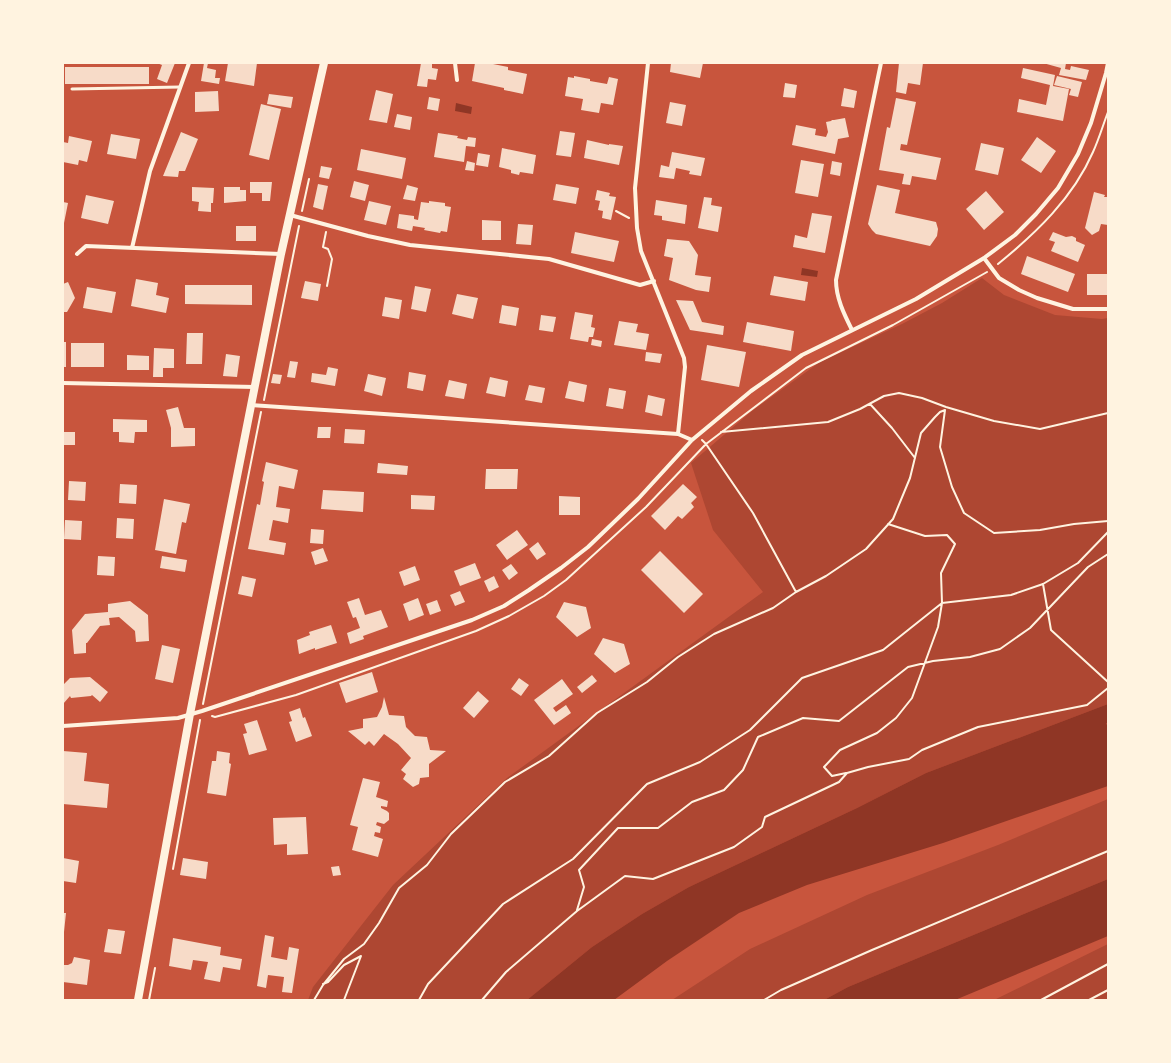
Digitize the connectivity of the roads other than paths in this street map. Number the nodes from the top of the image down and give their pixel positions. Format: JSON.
{"nodes":[{"id":1,"x":189,"y":63,"type":"edge"},
{"id":2,"x":324,"y":63,"type":"edge"},
{"id":3,"x":455,"y":63,"type":"edge"},
{"id":4,"x":648,"y":63,"type":"edge"},
{"id":5,"x":881,"y":63,"type":"edge"},
{"id":6,"x":1108,"y":63,"type":"edge"},
{"id":7,"x":456,"y":80,"type":"dead end"},
{"id":8,"x":180,"y":87,"type":"junction"},
{"id":9,"x":72,"y":89,"type":"dead end"},
{"id":10,"x":290,"y":215,"type":"junction"},
{"id":11,"x":132,"y":248,"type":"junction"},
{"id":12,"x":77,"y":254,"type":"dead end"},
{"id":13,"x":281,"y":254,"type":"junction"},
{"id":14,"x":984,"y":258,"type":"junction"},
{"id":15,"x":654,"y":281,"type":"junction"},
{"id":16,"x":1108,"y":309,"type":"edge"},
{"id":17,"x":852,"y":330,"type":"junction"},
{"id":18,"x":63,"y":383,"type":"edge"},
{"id":19,"x":255,"y":387,"type":"junction"},
{"id":20,"x":252,"y":405,"type":"junction"},
{"id":21,"x":678,"y":434,"type":"junction"},
{"id":22,"x":692,"y":440,"type":"junction"},
{"id":23,"x":190,"y":714,"type":"junction"},
{"id":24,"x":63,"y":726,"type":"edge"},
{"id":25,"x":138,"y":1000,"type":"edge"}],
"edges":[{"from":1,"to":8,"type":"street"},
{"from":2,"to":10,"type":"main road"},
{"from":3,"to":7,"type":"street"},
{"from":4,"to":15,"type":"street"},
{"from":5,"to":17,"type":"street"},
{"from":6,"to":14,"type":"street"},
{"from":8,"to":9,"type":"lane"},
{"from":8,"to":11,"type":"street"},
{"from":10,"to":13,"type":"main road"},
{"from":10,"to":15,"type":"street"},
{"from":11,"to":12,"type":"street"},
{"from":11,"to":13,"type":"street"},
{"from":13,"to":19,"type":"main road"},
{"from":14,"to":16,"type":"street"},
{"from":14,"to":17,"type":"street"},
{"from":15,"to":21,"type":"street"},
{"from":17,"to":22,"type":"street"},
{"from":18,"to":19,"type":"street"},
{"from":19,"to":20,"type":"main road"},
{"from":20,"to":21,"type":"street"},
{"from":20,"to":23,"type":"main road"},
{"from":21,"to":22,"type":"street"},
{"from":22,"to":23,"type":"street"},
{"from":23,"to":24,"type":"street"},
{"from":23,"to":25,"type":"main road"}]}
